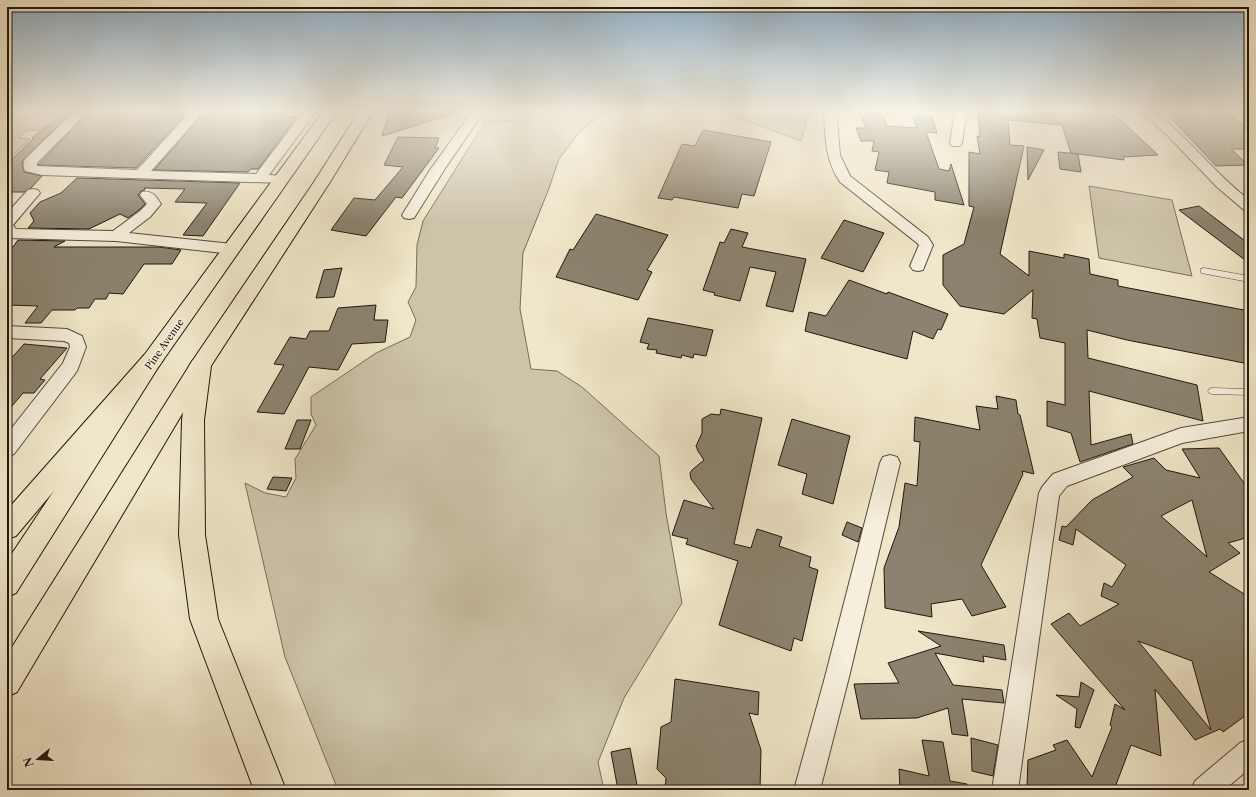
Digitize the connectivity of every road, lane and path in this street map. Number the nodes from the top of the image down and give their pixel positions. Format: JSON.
{"nodes":[{"id":1,"x":45,"y":147,"type":"edge"},
{"id":2,"x":165,"y":147,"type":"edge"},
{"id":3,"x":283,"y":147,"type":"edge"},
{"id":4,"x":304,"y":147,"type":"edge"},
{"id":5,"x":344,"y":147,"type":"edge"},
{"id":6,"x":453,"y":147,"type":"edge"},
{"id":7,"x":832,"y":147,"type":"edge"},
{"id":8,"x":1187,"y":147,"type":"edge"},
{"id":9,"x":141,"y":174,"type":"junction"},
{"id":10,"x":260,"y":178,"type":"junction"},
{"id":11,"x":282,"y":179,"type":"junction"},
{"id":12,"x":33,"y":192,"type":"dead end"},
{"id":13,"x":146,"y":195,"type":"dead end"},
{"id":14,"x":1249,"y":206,"type":"edge"},
{"id":15,"x":409,"y":215,"type":"dead end"},
{"id":16,"x":7,"y":222,"type":"edge"},
{"id":17,"x":7,"y":227,"type":"edge"},
{"id":18,"x":116,"y":236,"type":"junction"},
{"id":19,"x":232,"y":248,"type":"junction"},
{"id":20,"x":918,"y":266,"type":"dead end"},
{"id":21,"x":1204,"y":270,"type":"dead end"},
{"id":22,"x":1249,"y":279,"type":"edge"},
{"id":23,"x":7,"y":332,"type":"edge"},
{"id":24,"x":152,"y":360,"type":"junction"},
{"id":25,"x":200,"y":366,"type":"junction"},
{"id":26,"x":1212,"y":391,"type":"dead end"},
{"id":27,"x":1249,"y":392,"type":"edge"},
{"id":28,"x":1249,"y":424,"type":"edge"},
{"id":29,"x":7,"y":448,"type":"edge"},
{"id":30,"x":890,"y":463,"type":"dead end"},
{"id":31,"x":7,"y":528,"type":"edge"},
{"id":32,"x":7,"y":584,"type":"edge"},
{"id":33,"x":7,"y":682,"type":"edge"},
{"id":34,"x":1249,"y":752,"type":"edge"},
{"id":35,"x":270,"y":790,"type":"edge"},
{"id":36,"x":807,"y":790,"type":"edge"},
{"id":37,"x":1005,"y":790,"type":"edge"},
{"id":38,"x":1204,"y":790,"type":"edge"}],
"edges":[{"from":1,"to":9,"type":"street"},
{"from":2,"to":9,"type":"street"},
{"from":3,"to":10,"type":"street"},
{"from":4,"to":11,"type":"main road","name":"Pine Avenue"},
{"from":5,"to":25,"type":"main road"},
{"from":6,"to":15,"type":"street"},
{"from":7,"to":20,"type":"street"},
{"from":8,"to":14,"type":"street"},
{"from":9,"to":10,"type":"street"},
{"from":10,"to":11,"type":"street"},
{"from":11,"to":19,"type":"main road","name":"Pine Avenue"},
{"from":12,"to":16,"type":"street"},
{"from":13,"to":18,"type":"street"},
{"from":17,"to":18,"type":"street"},
{"from":18,"to":19,"type":"street"},
{"from":19,"to":24,"type":"main road","name":"Pine Avenue"},
{"from":21,"to":22,"type":"lane"},
{"from":23,"to":29,"type":"street"},
{"from":24,"to":31,"type":"main road"},
{"from":24,"to":32,"type":"main road","name":"Pine Avenue"},
{"from":25,"to":33,"type":"main road"},
{"from":25,"to":35,"type":"main road"},
{"from":26,"to":27,"type":"lane"},
{"from":28,"to":37,"type":"street"},
{"from":30,"to":36,"type":"street"},
{"from":34,"to":38,"type":"street"}]}
